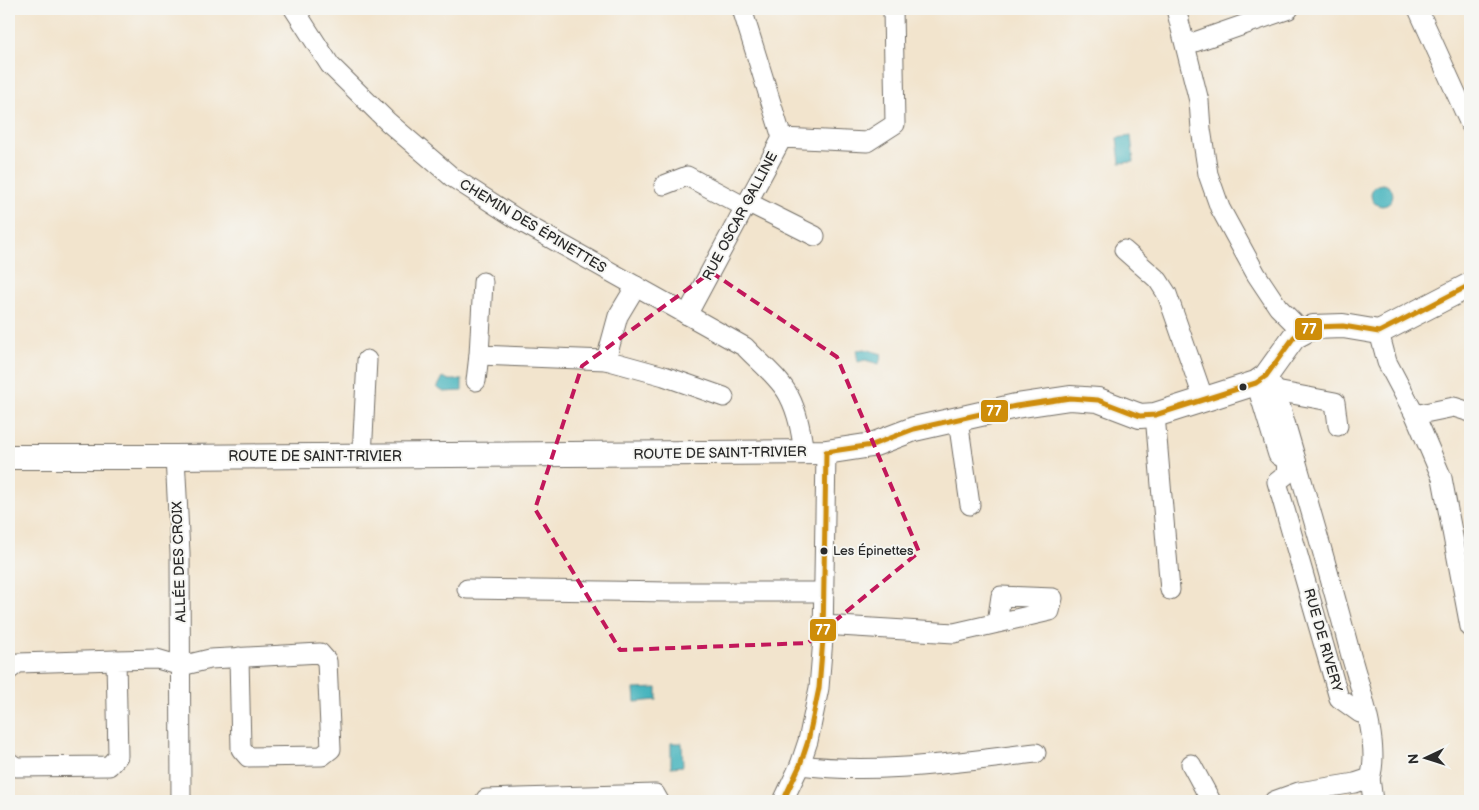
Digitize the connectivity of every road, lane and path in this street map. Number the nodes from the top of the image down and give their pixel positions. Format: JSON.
{"nodes":[{"id":1,"x":294,"y":9,"type":"edge"},
{"id":2,"x":742,"y":9,"type":"edge"},
{"id":3,"x":893,"y":9,"type":"edge"},
{"id":4,"x":1176,"y":9,"type":"edge"},
{"id":5,"x":1289,"y":9,"type":"edge"},
{"id":6,"x":1418,"y":9,"type":"edge"},
{"id":7,"x":1186,"y":45,"type":"junction"},
{"id":8,"x":1470,"y":124,"type":"edge"},
{"id":9,"x":782,"y":138,"type":"junction"},
{"id":10,"x":664,"y":185,"type":"dead end"},
{"id":11,"x":746,"y":205,"type":"junction"},
{"id":12,"x":815,"y":236,"type":"dead end"},
{"id":13,"x":1124,"y":250,"type":"dead end"},
{"id":14,"x":483,"y":282,"type":"dead end"},
{"id":15,"x":1470,"y":285,"type":"edge"},
{"id":16,"x":636,"y":286,"type":"junction"},
{"id":17,"x":687,"y":315,"type":"junction"},
{"id":18,"x":1303,"y":332,"type":"junction"},
{"id":19,"x":1379,"y":332,"type":"junction"},
{"id":20,"x":479,"y":355,"type":"junction"},
{"id":21,"x":367,"y":360,"type":"dead end"},
{"id":22,"x":606,"y":360,"type":"junction"},
{"id":23,"x":476,"y":381,"type":"dead end"},
{"id":24,"x":1266,"y":383,"type":"junction"},
{"id":25,"x":724,"y":398,"type":"dead end"},
{"id":26,"x":1204,"y":400,"type":"junction"},
{"id":27,"x":1470,"y":412,"type":"edge"},
{"id":28,"x":1415,"y":415,"type":"junction"},
{"id":29,"x":1154,"y":416,"type":"junction"},
{"id":30,"x":958,"y":420,"type":"junction"},
{"id":31,"x":1338,"y":426,"type":"dead end"},
{"id":32,"x":815,"y":452,"type":"junction"},
{"id":33,"x":362,"y":456,"type":"junction"},
{"id":34,"x":9,"y":457,"type":"edge"},
{"id":35,"x":175,"y":458,"type":"junction"},
{"id":36,"x":1290,"y":458,"type":"junction"},
{"id":37,"x":970,"y":505,"type":"dead end"},
{"id":38,"x":1320,"y":545,"type":"junction"},
{"id":39,"x":1298,"y":552,"type":"junction"},
{"id":40,"x":529,"y":581,"type":"dead end"},
{"id":41,"x":824,"y":587,"type":"junction"},
{"id":42,"x":467,"y":589,"type":"dead end"},
{"id":43,"x":1170,"y":590,"type":"dead end"},
{"id":44,"x":997,"y":623,"type":"dead end"},
{"id":45,"x":823,"y":625,"type":"junction"},
{"id":46,"x":1470,"y":627,"type":"edge"},
{"id":47,"x":239,"y":657,"type":"junction"},
{"id":48,"x":116,"y":660,"type":"junction"},
{"id":49,"x":181,"y":666,"type":"junction"},
{"id":50,"x":9,"y":670,"type":"edge"},
{"id":51,"x":1366,"y":712,"type":"junction"},
{"id":52,"x":1036,"y":753,"type":"dead end"},
{"id":53,"x":9,"y":762,"type":"edge"},
{"id":54,"x":1191,"y":764,"type":"dead end"},
{"id":55,"x":800,"y":765,"type":"junction"},
{"id":56,"x":1370,"y":778,"type":"junction"},
{"id":57,"x":181,"y":801,"type":"edge"},
{"id":58,"x":484,"y":801,"type":"edge"},
{"id":59,"x":660,"y":801,"type":"edge"},
{"id":60,"x":783,"y":801,"type":"edge"},
{"id":61,"x":1211,"y":801,"type":"edge"},
{"id":62,"x":1274,"y":801,"type":"edge"},
{"id":63,"x":1373,"y":801,"type":"edge"}],
"edges":[{"from":1,"to":16,"type":"street","name":"CHEMIN DES ÉPINETTES"},
{"from":2,"to":9,"type":"street"},
{"from":3,"to":9,"type":"street","name":"RUE OSCAR GALLINE"},
{"from":4,"to":7,"type":"street"},
{"from":5,"to":7,"type":"street"},
{"from":6,"to":8,"type":"street"},
{"from":7,"to":18,"type":"street"},
{"from":9,"to":11,"type":"street","name":"RUE OSCAR GALLINE"},
{"from":10,"to":11,"type":"street"},
{"from":11,"to":12,"type":"street"},
{"from":11,"to":17,"type":"street","name":"RUE OSCAR GALLINE"},
{"from":13,"to":26,"type":"street"},
{"from":14,"to":20,"type":"street"},
{"from":15,"to":19,"type":"main road"},
{"from":16,"to":17,"type":"street","name":"CHEMIN DES ÉPINETTES"},
{"from":16,"to":22,"type":"street"},
{"from":17,"to":32,"type":"street","name":"CHEMIN DES ÉPINETTES"},
{"from":18,"to":19,"type":"main road"},
{"from":18,"to":24,"type":"main road"},
{"from":19,"to":28,"type":"street"},
{"from":20,"to":22,"type":"street"},
{"from":20,"to":23,"type":"street"},
{"from":21,"to":33,"type":"street"},
{"from":22,"to":25,"type":"street"},
{"from":24,"to":26,"type":"main road","name":"ROUTE DE SAINT-TRIVIER"},
{"from":24,"to":31,"type":"street"},
{"from":24,"to":36,"type":"street","name":"RUE DE RIVERY"},
{"from":26,"to":29,"type":"main road","name":"ROUTE DE SAINT-TRIVIER"},
{"from":27,"to":28,"type":"street"},
{"from":28,"to":46,"type":"street"},
{"from":29,"to":30,"type":"main road","name":"ROUTE DE SAINT-TRIVIER"},
{"from":29,"to":43,"type":"street"},
{"from":30,"to":32,"type":"main road","name":"ROUTE DE SAINT-TRIVIER"},
{"from":30,"to":37,"type":"street"},
{"from":32,"to":33,"type":"main road","name":"ROUTE DE SAINT-TRIVIER"},
{"from":32,"to":41,"type":"street"},
{"from":33,"to":35,"type":"main road","name":"ROUTE DE SAINT-TRIVIER"},
{"from":34,"to":35,"type":"main road","name":"ROUTE DE SAINT-TRIVIER"},
{"from":35,"to":49,"type":"street","name":"ALLÉE DES CROIX"},
{"from":36,"to":38,"type":"street","name":"RUE DE RIVERY"},
{"from":36,"to":39,"type":"street","name":"RUE DE RIVERY"},
{"from":38,"to":39,"type":"street"},
{"from":38,"to":51,"type":"street","name":"RUE DE RIVERY"},
{"from":39,"to":51,"type":"street","name":"RUE DE RIVERY"},
{"from":40,"to":41,"type":"street"},
{"from":41,"to":42,"type":"street"},
{"from":41,"to":45,"type":"street"},
{"from":44,"to":45,"type":"street"},
{"from":45,"to":55,"type":"street"},
{"from":47,"to":47,"type":"street"},
{"from":47,"to":49,"type":"street"},
{"from":48,"to":49,"type":"street"},
{"from":48,"to":50,"type":"street"},
{"from":48,"to":53,"type":"street"},
{"from":49,"to":57,"type":"street","name":"ALLÉE DES CROIX"},
{"from":51,"to":56,"type":"street","name":"RUE DE RIVERY"},
{"from":52,"to":55,"type":"street"},
{"from":54,"to":61,"type":"street"},
{"from":55,"to":60,"type":"street"},
{"from":56,"to":62,"type":"street"},
{"from":56,"to":63,"type":"street","name":"RUE DE RIVERY"},
{"from":58,"to":59,"type":"street"}]}
